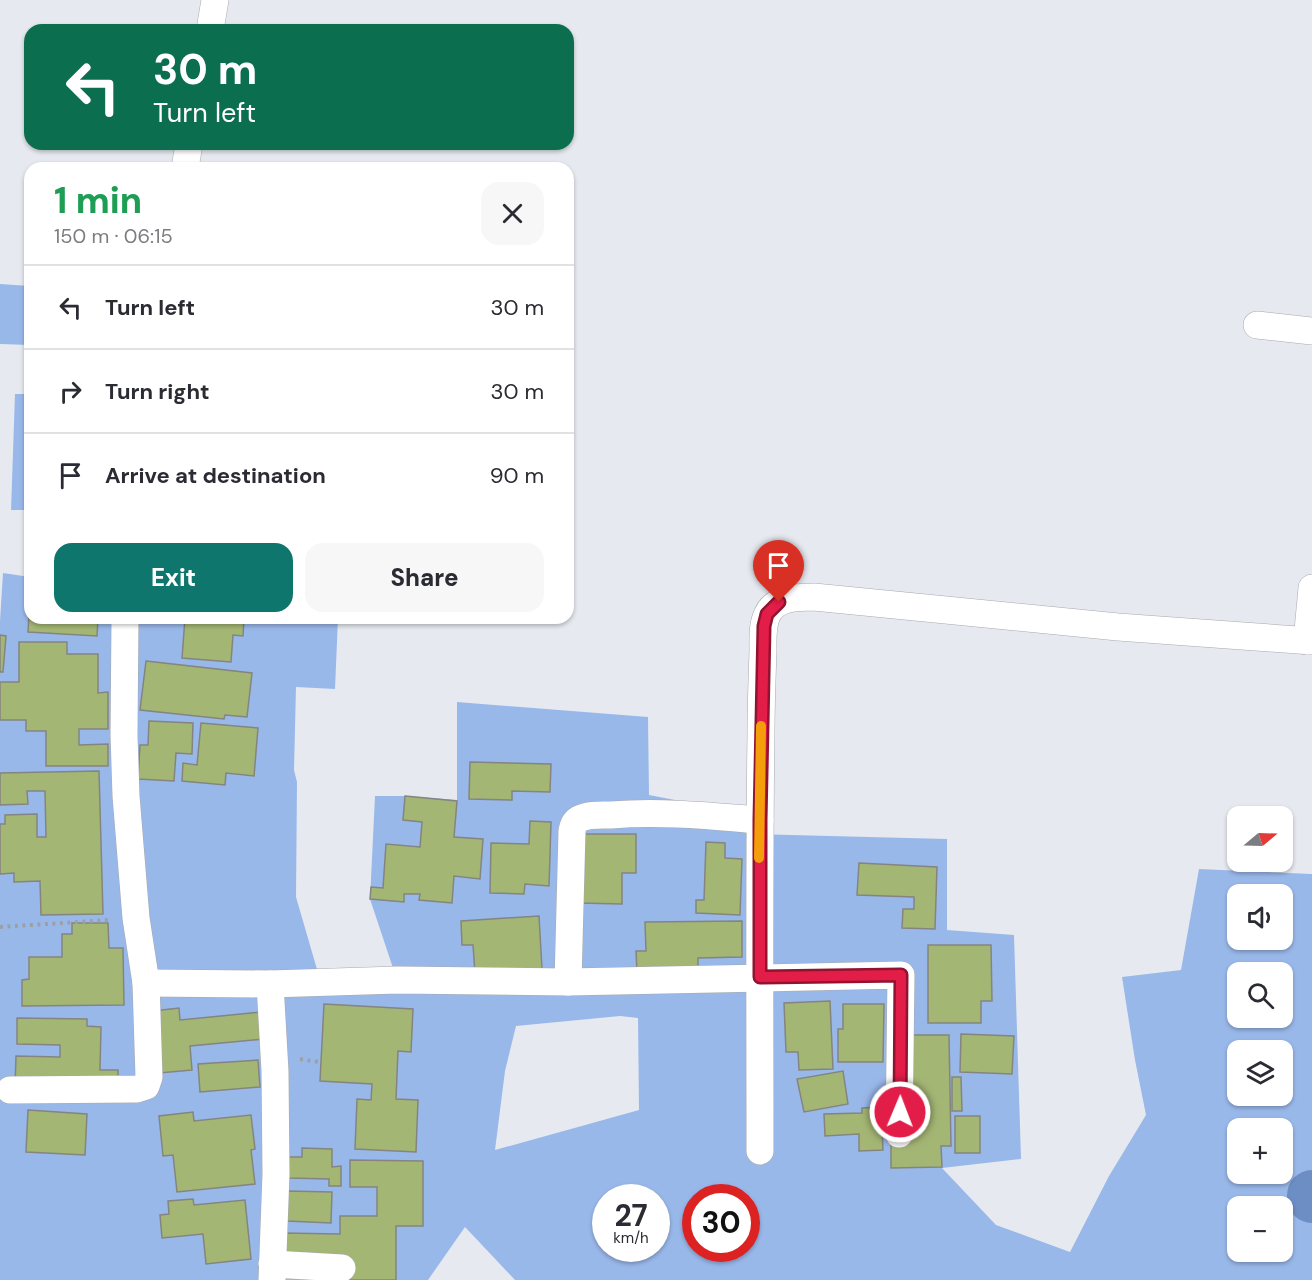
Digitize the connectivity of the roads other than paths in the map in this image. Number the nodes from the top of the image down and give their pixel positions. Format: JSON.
{"nodes":[{"id":1,"x":215,"y":0,"type":"edge"},
{"id":2,"x":211,"y":24,"type":"edge"},
{"id":3,"x":1257,"y":325,"type":"dead end"},
{"id":4,"x":1312,"y":332,"type":"edge"},
{"id":5,"x":1312,"y":588,"type":"edge"},
{"id":6,"x":125,"y":624,"type":"edge"},
{"id":7,"x":1309,"y":641,"type":"edge"},
{"id":8,"x":760,"y":820,"type":"junction"},
{"id":9,"x":760,"y":977,"type":"junction"},
{"id":10,"x":146,"y":982,"type":"junction"},
{"id":11,"x":568,"y":982,"type":"junction"},
{"id":12,"x":270,"y":984,"type":"junction"},
{"id":13,"x":10,"y":1090,"type":"dead end"},
{"id":14,"x":899,"y":1134,"type":"dead end"},
{"id":15,"x":759,"y":1151,"type":"dead end"},
{"id":16,"x":342,"y":1268,"type":"dead end"},
{"id":17,"x":272,"y":1272,"type":"edge"}],
"edges":[{"from":1,"to":2,"type":"street"},
{"from":3,"to":4,"type":"street"},
{"from":5,"to":7,"type":"street"},
{"from":6,"to":10,"type":"street"},
{"from":7,"to":8,"type":"street"},
{"from":8,"to":9,"type":"street"},
{"from":8,"to":11,"type":"street"},
{"from":9,"to":11,"type":"street"},
{"from":9,"to":14,"type":"street"},
{"from":9,"to":15,"type":"street"},
{"from":10,"to":12,"type":"street"},
{"from":10,"to":13,"type":"street"},
{"from":11,"to":12,"type":"street"},
{"from":12,"to":17,"type":"street"},
{"from":16,"to":17,"type":"street"}]}
